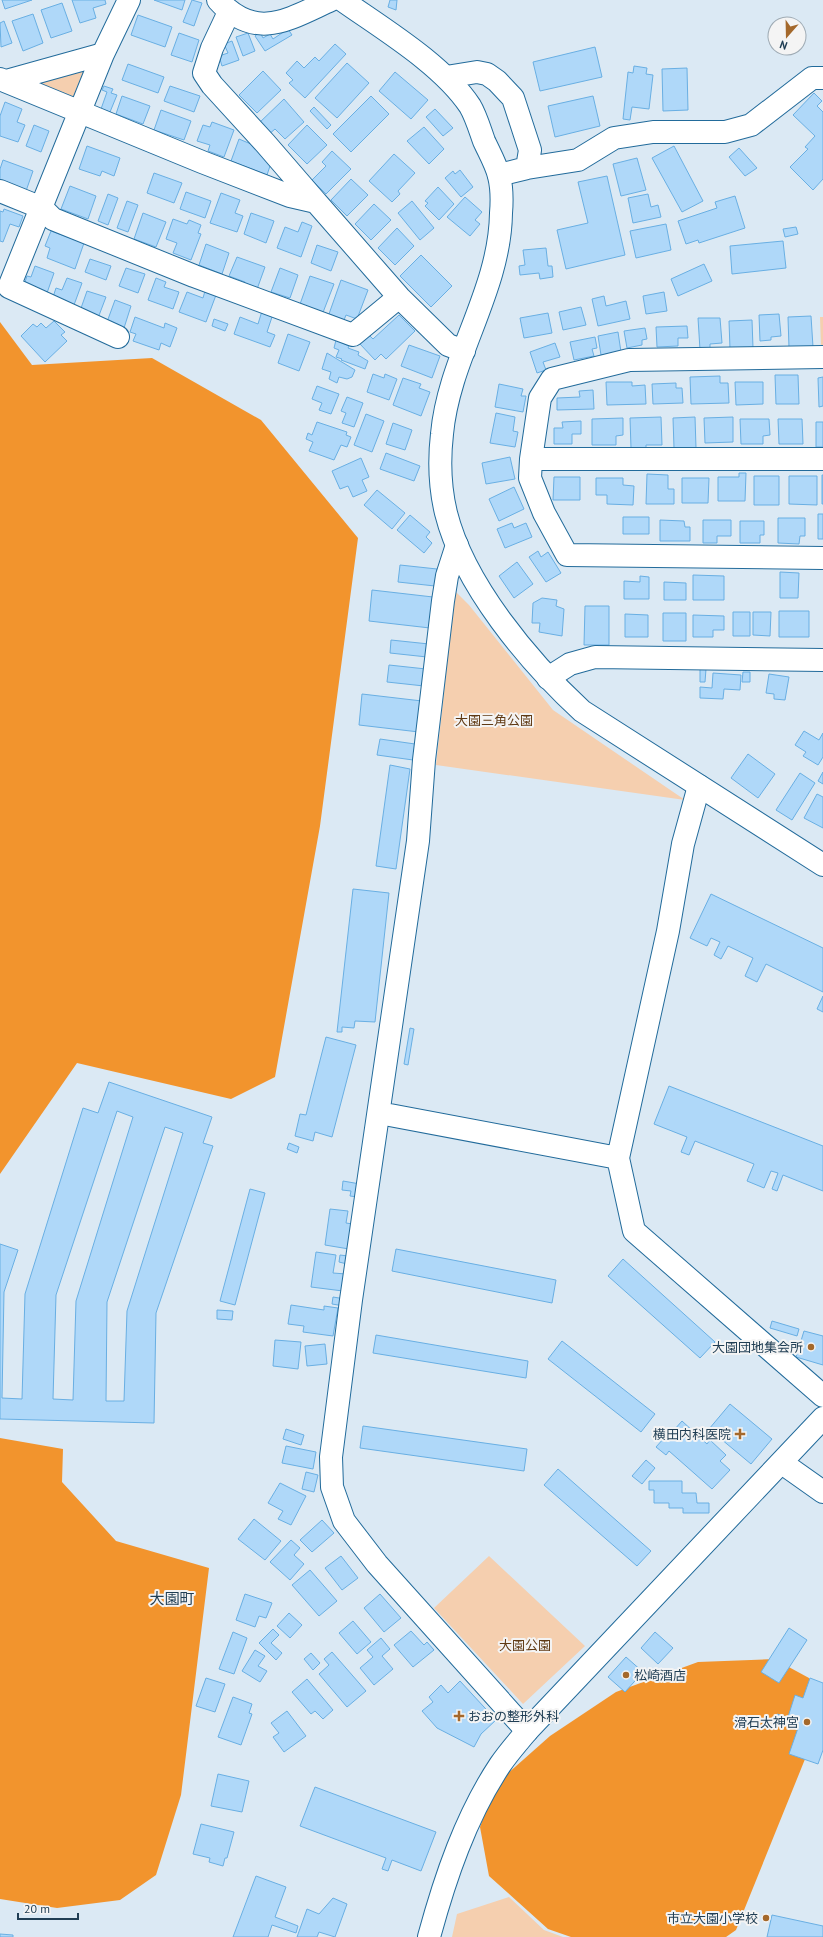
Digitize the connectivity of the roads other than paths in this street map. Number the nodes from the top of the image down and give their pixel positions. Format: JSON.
{"nodes":[{"id":1,"x":129,"y":0,"type":"edge"},
{"id":2,"x":331,"y":0,"type":"edge"},
{"id":3,"x":342,"y":0,"type":"edge"},
{"id":4,"x":224,"y":6,"type":"edge"},
{"id":5,"x":103,"y":54,"type":"junction"},
{"id":6,"x":446,"y":77,"type":"junction"},
{"id":7,"x":823,"y":78,"type":"edge"},
{"id":8,"x":3,"y":80,"type":"edge"},
{"id":9,"x":80,"y":111,"type":"junction"},
{"id":10,"x":526,"y":168,"type":"junction"},
{"id":11,"x":499,"y":175,"type":"junction"},
{"id":12,"x":0,"y":192,"type":"edge"},
{"id":13,"x":316,"y":202,"type":"junction"},
{"id":14,"x":42,"y":208,"type":"junction"},
{"id":15,"x":399,"y":297,"type":"junction"},
{"id":16,"x":118,"y":337,"type":"dead end"},
{"id":17,"x":464,"y":351,"type":"junction"},
{"id":18,"x":823,"y":356,"type":"edge"},
{"id":19,"x":530,"y":459,"type":"junction"},
{"id":20,"x":823,"y":459,"type":"edge"},
{"id":21,"x":457,"y":545,"type":"junction"},
{"id":22,"x":823,"y":558,"type":"edge"},
{"id":23,"x":823,"y":660,"type":"edge"},
{"id":24,"x":548,"y":678,"type":"junction"},
{"id":25,"x":699,"y":786,"type":"junction"},
{"id":26,"x":820,"y":857,"type":"edge"},
{"id":27,"x":379,"y":1113,"type":"junction"},
{"id":28,"x":618,"y":1158,"type":"junction"},
{"id":29,"x":823,"y":1396,"type":"edge"},
{"id":30,"x":823,"y":1418,"type":"edge"},
{"id":31,"x":782,"y":1463,"type":"junction"},
{"id":32,"x":823,"y":1492,"type":"edge"},
{"id":33,"x":527,"y":1731,"type":"junction"},
{"id":34,"x":429,"y":1937,"type":"edge"}],
"edges":[{"from":1,"to":5,"type":"street"},
{"from":2,"to":4,"type":"street"},
{"from":3,"to":6,"type":"street"},
{"from":4,"to":13,"type":"street"},
{"from":5,"to":8,"type":"street"},
{"from":5,"to":9,"type":"street"},
{"from":6,"to":10,"type":"street"},
{"from":6,"to":11,"type":"street"},
{"from":7,"to":10,"type":"street"},
{"from":8,"to":9,"type":"street"},
{"from":9,"to":13,"type":"street"},
{"from":9,"to":14,"type":"street"},
{"from":10,"to":11,"type":"street"},
{"from":11,"to":17,"type":"street"},
{"from":12,"to":14,"type":"street"},
{"from":13,"to":15,"type":"street"},
{"from":14,"to":15,"type":"street"},
{"from":14,"to":16,"type":"street"},
{"from":15,"to":17,"type":"street"},
{"from":17,"to":21,"type":"street"},
{"from":18,"to":19,"type":"street"},
{"from":19,"to":20,"type":"street"},
{"from":19,"to":22,"type":"street"},
{"from":21,"to":24,"type":"street"},
{"from":21,"to":27,"type":"street"},
{"from":23,"to":24,"type":"street"},
{"from":24,"to":25,"type":"street"},
{"from":25,"to":26,"type":"street"},
{"from":25,"to":28,"type":"street"},
{"from":27,"to":28,"type":"street"},
{"from":27,"to":33,"type":"street"},
{"from":28,"to":29,"type":"street"},
{"from":30,"to":31,"type":"street"},
{"from":31,"to":32,"type":"street"},
{"from":31,"to":33,"type":"street"},
{"from":33,"to":34,"type":"street"}]}
